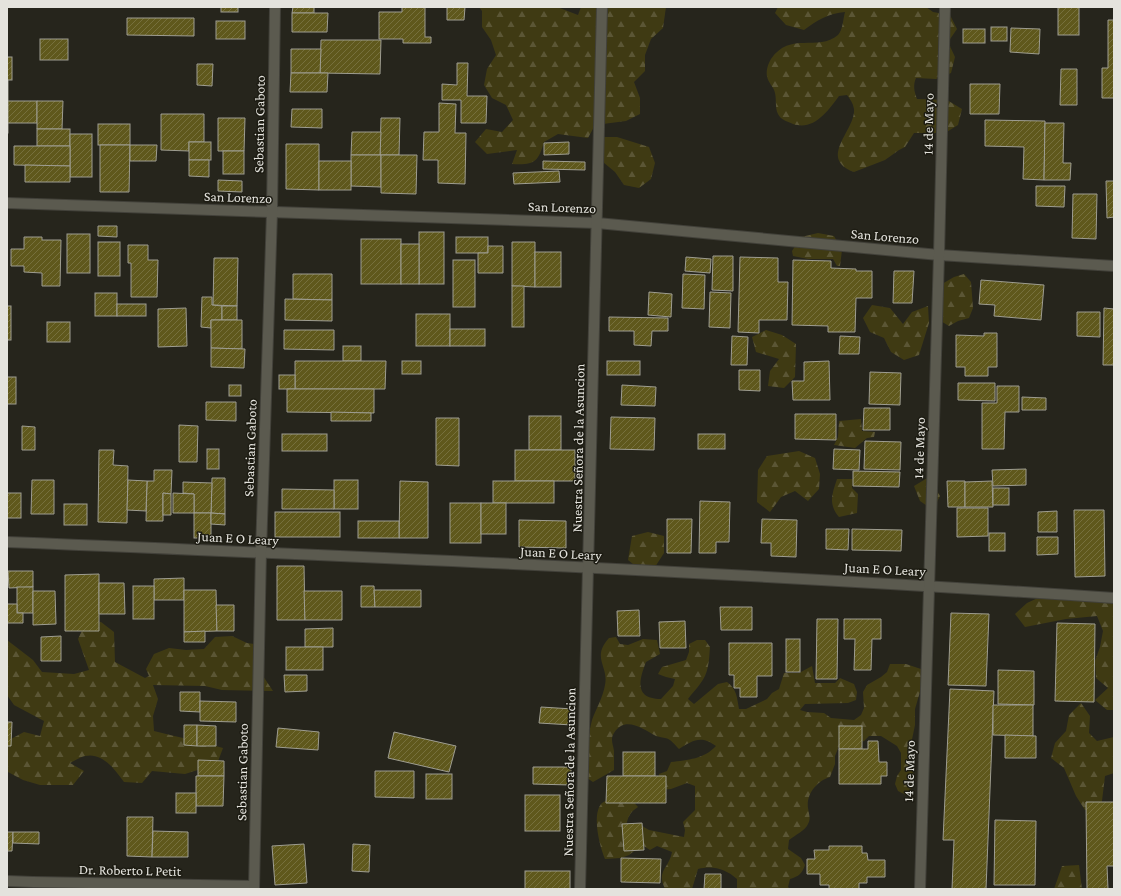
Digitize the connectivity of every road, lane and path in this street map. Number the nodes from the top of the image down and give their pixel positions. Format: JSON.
{"nodes":[{"id":1,"x":275,"y":7,"type":"edge"},
{"id":2,"x":602,"y":7,"type":"edge"},
{"id":3,"x":945,"y":7,"type":"edge"},
{"id":4,"x":7,"y":203,"type":"edge"},
{"id":5,"x":272,"y":212,"type":"junction"},
{"id":6,"x":597,"y":222,"type":"junction"},
{"id":7,"x":939,"y":255,"type":"junction"},
{"id":8,"x":1114,"y":266,"type":"edge"},
{"id":9,"x":7,"y":542,"type":"edge"},
{"id":10,"x":261,"y":552,"type":"junction"},
{"id":11,"x":588,"y":568,"type":"junction"},
{"id":12,"x":929,"y":586,"type":"junction"},
{"id":13,"x":1114,"y":598,"type":"edge"},
{"id":14,"x":7,"y":881,"type":"edge"},
{"id":15,"x":254,"y":887,"type":"edge"},
{"id":16,"x":580,"y":889,"type":"edge"},
{"id":17,"x":920,"y":889,"type":"edge"}],
"edges":[{"from":1,"to":5,"type":"street","name":"Sebastian Gaboto"},
{"from":2,"to":6,"type":"street","name":"Nuestra Señora de la Asuncion"},
{"from":3,"to":7,"type":"street","name":"14 de Mayo"},
{"from":4,"to":5,"type":"street","name":"San Lorenzo"},
{"from":5,"to":6,"type":"street","name":"San Lorenzo"},
{"from":5,"to":10,"type":"street","name":"Sebastian Gaboto"},
{"from":6,"to":7,"type":"street","name":"San Lorenzo"},
{"from":6,"to":11,"type":"street","name":"Nuestra Señora de la Asuncion"},
{"from":7,"to":8,"type":"street","name":"San Lorenzo"},
{"from":7,"to":12,"type":"street","name":"14 de Mayo"},
{"from":9,"to":10,"type":"street","name":"Juan E O Leary"},
{"from":10,"to":11,"type":"street","name":"Juan E O Leary"},
{"from":10,"to":15,"type":"street","name":"Sebastian Gaboto"},
{"from":11,"to":12,"type":"street","name":"Juan E O Leary"},
{"from":11,"to":16,"type":"street","name":"Nuestra Señora de la Asuncion"},
{"from":12,"to":13,"type":"street","name":"Juan E O Leary"},
{"from":12,"to":17,"type":"street","name":"14 de Mayo"},
{"from":14,"to":15,"type":"street","name":"Dr. Roberto L Petit"}]}
